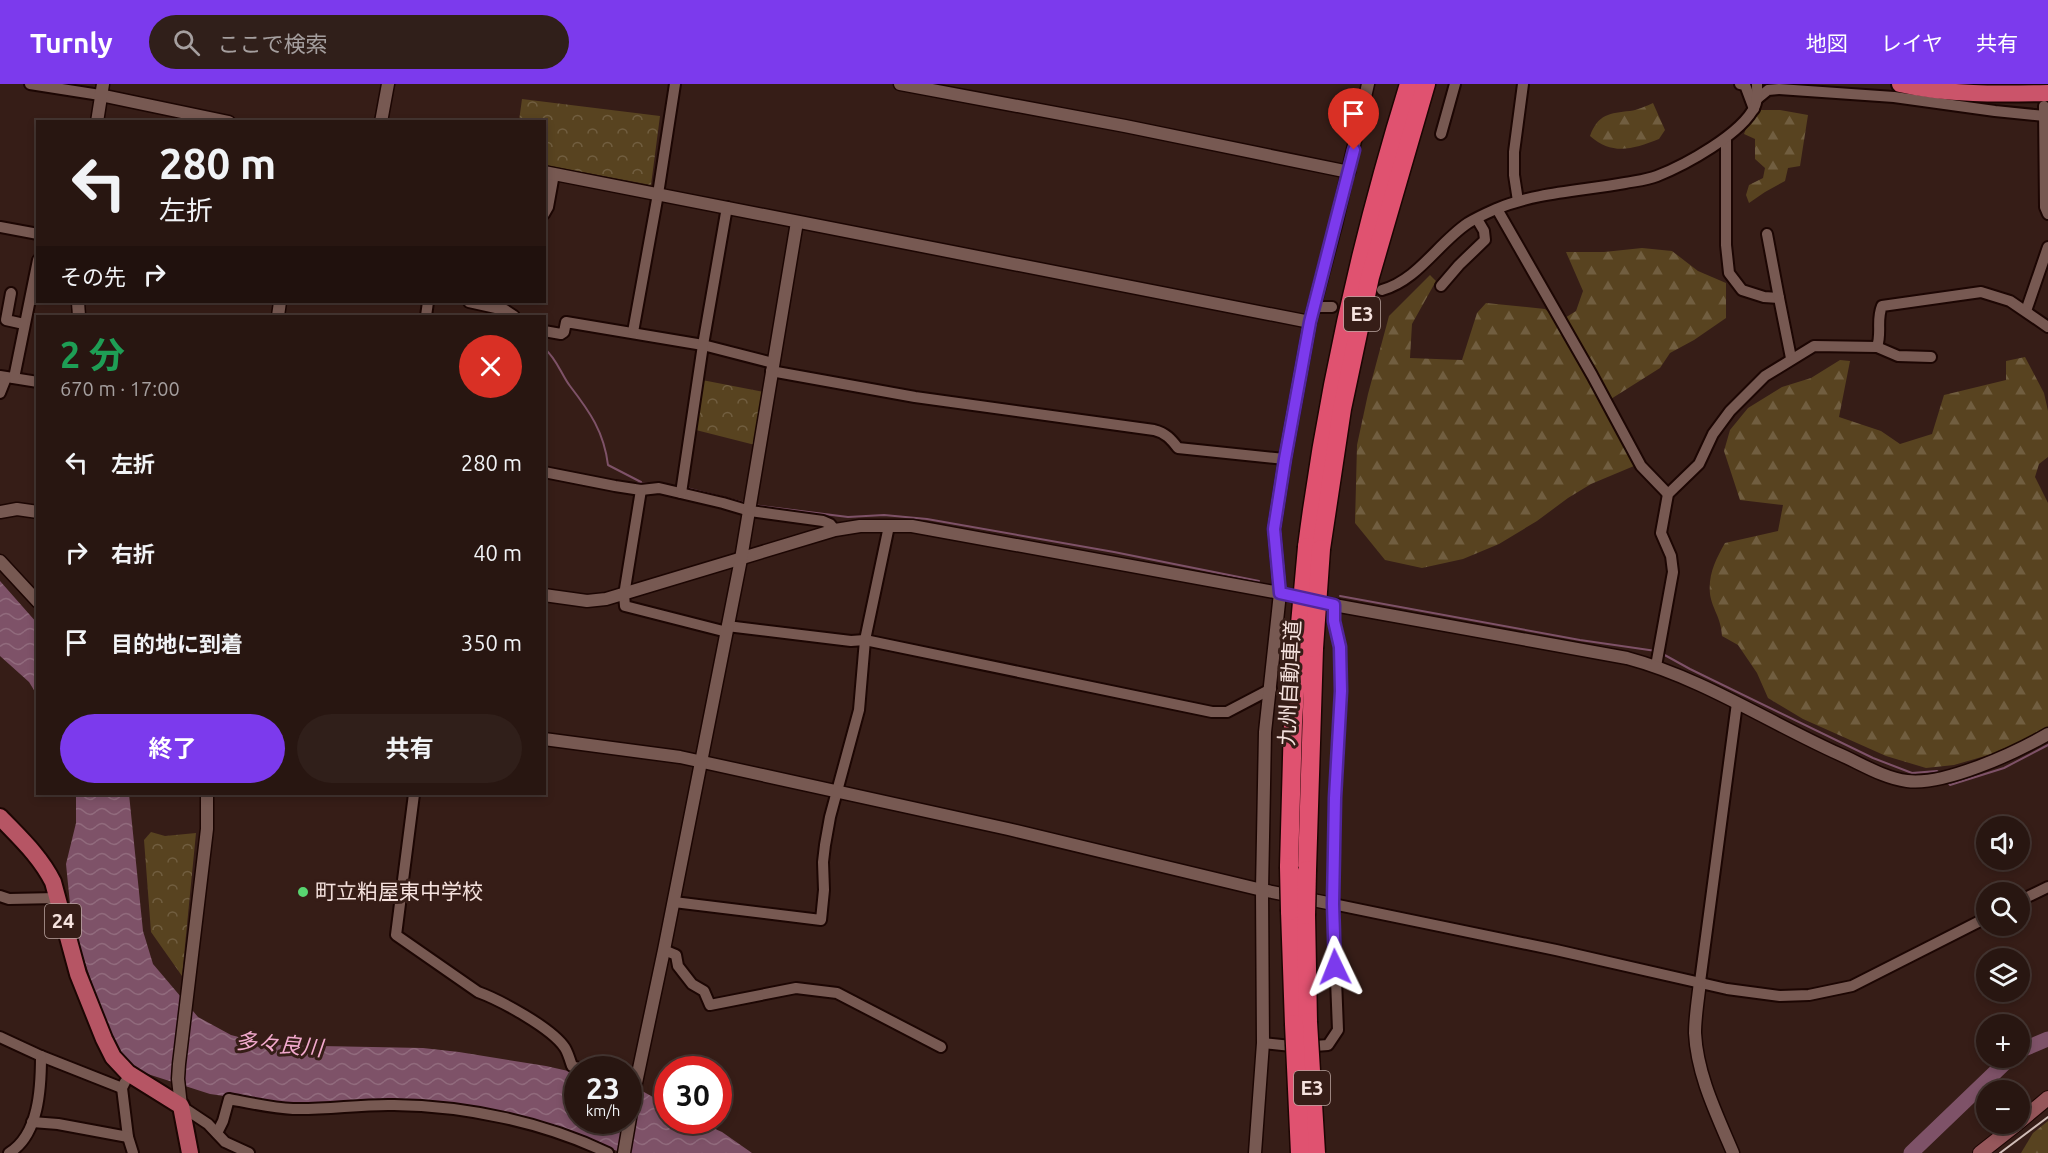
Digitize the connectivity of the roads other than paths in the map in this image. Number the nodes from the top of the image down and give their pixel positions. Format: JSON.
{"nodes":[{"id":1,"x":30,"y":84,"type":"edge"},
{"id":2,"x":388,"y":84,"type":"edge"},
{"id":3,"x":675,"y":84,"type":"edge"},
{"id":4,"x":900,"y":84,"type":"edge"},
{"id":5,"x":1368,"y":84,"type":"edge"},
{"id":6,"x":1404,"y":84,"type":"edge"},
{"id":7,"x":1409,"y":84,"type":"edge"},
{"id":8,"x":1426,"y":84,"type":"edge"},
{"id":9,"x":1455,"y":84,"type":"edge"},
{"id":10,"x":1523,"y":84,"type":"edge"},
{"id":11,"x":1740,"y":84,"type":"edge"},
{"id":12,"x":1757,"y":84,"type":"edge"},
{"id":13,"x":1900,"y":84,"type":"edge"},
{"id":14,"x":1956,"y":84,"type":"edge"},
{"id":15,"x":2048,"y":84,"type":"edge"},
{"id":16,"x":101,"y":90,"type":"edge"},
{"id":17,"x":1756,"y":104,"type":"junction"},
{"id":18,"x":2046,"y":105,"type":"edge"},
{"id":19,"x":97,"y":120,"type":"edge"},
{"id":20,"x":222,"y":120,"type":"edge"},
{"id":21,"x":381,"y":120,"type":"edge"},
{"id":22,"x":1441,"y":135,"type":"dead end"},
{"id":23,"x":1392,"y":140,"type":"junction"},
{"id":24,"x":1726,"y":140,"type":"junction"},
{"id":25,"x":1349,"y":172,"type":"junction"},
{"id":26,"x":549,"y":173,"type":"edge"},
{"id":27,"x":658,"y":194,"type":"junction"},
{"id":28,"x":1518,"y":201,"type":"junction"},
{"id":29,"x":727,"y":207,"type":"junction"},
{"id":30,"x":1497,"y":209,"type":"junction"},
{"id":31,"x":546,"y":210,"type":"edge"},
{"id":32,"x":2048,"y":214,"type":"edge"},
{"id":33,"x":1477,"y":219,"type":"junction"},
{"id":34,"x":797,"y":222,"type":"junction"},
{"id":35,"x":0,"y":227,"type":"edge"},
{"id":36,"x":36,"y":234,"type":"edge"},
{"id":37,"x":1767,"y":234,"type":"dead end"},
{"id":38,"x":2048,"y":248,"type":"edge"},
{"id":39,"x":36,"y":269,"type":"edge"},
{"id":40,"x":1441,"y":286,"type":"dead end"},
{"id":41,"x":1382,"y":290,"type":"dead end"},
{"id":42,"x":11,"y":293,"type":"dead end"},
{"id":43,"x":1779,"y":298,"type":"junction"},
{"id":44,"x":474,"y":303,"type":"edge"},
{"id":45,"x":1315,"y":307,"type":"junction"},
{"id":46,"x":1332,"y":307,"type":"dead end"},
{"id":47,"x":2026,"y":311,"type":"junction"},
{"id":48,"x":512,"y":315,"type":"edge"},
{"id":49,"x":1310,"y":322,"type":"junction"},
{"id":50,"x":24,"y":324,"type":"junction"},
{"id":51,"x":2048,"y":327,"type":"edge"},
{"id":52,"x":546,"y":331,"type":"edge"},
{"id":53,"x":633,"y":332,"type":"junction"},
{"id":54,"x":703,"y":345,"type":"junction"},
{"id":55,"x":1877,"y":347,"type":"junction"},
{"id":56,"x":1931,"y":357,"type":"dead end"},
{"id":57,"x":1791,"y":358,"type":"junction"},
{"id":58,"x":772,"y":367,"type":"junction"},
{"id":59,"x":7,"y":378,"type":"edge"},
{"id":60,"x":36,"y":382,"type":"edge"},
{"id":61,"x":0,"y":393,"type":"edge"},
{"id":62,"x":1285,"y":459,"type":"junction"},
{"id":63,"x":546,"y":472,"type":"edge"},
{"id":64,"x":641,"y":490,"type":"junction"},
{"id":65,"x":681,"y":493,"type":"junction"},
{"id":66,"x":1668,"y":494,"type":"junction"},
{"id":67,"x":750,"y":511,"type":"junction"},
{"id":68,"x":0,"y":512,"type":"edge"},
{"id":69,"x":36,"y":512,"type":"edge"},
{"id":70,"x":889,"y":526,"type":"junction"},
{"id":71,"x":835,"y":530,"type":"junction"},
{"id":72,"x":1314,"y":548,"type":"junction"},
{"id":73,"x":741,"y":559,"type":"junction"},
{"id":74,"x":0,"y":561,"type":"edge"},
{"id":75,"x":1280,"y":593,"type":"junction"},
{"id":76,"x":546,"y":595,"type":"edge"},
{"id":77,"x":624,"y":595,"type":"junction"},
{"id":78,"x":36,"y":600,"type":"edge"},
{"id":79,"x":1334,"y":605,"type":"junction"},
{"id":80,"x":727,"y":629,"type":"junction"},
{"id":81,"x":865,"y":640,"type":"junction"},
{"id":82,"x":1656,"y":666,"type":"junction"},
{"id":83,"x":1271,"y":689,"type":"junction"},
{"id":84,"x":1737,"y":703,"type":"junction"},
{"id":85,"x":2048,"y":734,"type":"edge"},
{"id":86,"x":546,"y":739,"type":"edge"},
{"id":87,"x":701,"y":762,"type":"junction"},
{"id":88,"x":838,"y":792,"type":"junction"},
{"id":89,"x":207,"y":795,"type":"edge"},
{"id":90,"x":414,"y":795,"type":"edge"},
{"id":91,"x":0,"y":817,"type":"edge"},
{"id":92,"x":2048,"y":887,"type":"edge"},
{"id":93,"x":1262,"y":890,"type":"junction"},
{"id":94,"x":0,"y":896,"type":"edge"},
{"id":95,"x":2030,"y":896,"type":"edge"},
{"id":96,"x":57,"y":898,"type":"junction"},
{"id":97,"x":674,"y":902,"type":"junction"},
{"id":98,"x":1333,"y":904,"type":"junction"},
{"id":99,"x":1976,"y":923,"type":"edge"},
{"id":100,"x":664,"y":950,"type":"junction"},
{"id":101,"x":1700,"y":982,"type":"junction"},
{"id":102,"x":1301,"y":1023,"type":"junction"},
{"id":103,"x":0,"y":1037,"type":"edge"},
{"id":104,"x":1263,"y":1043,"type":"junction"},
{"id":105,"x":941,"y":1047,"type":"dead end"},
{"id":106,"x":41,"y":1056,"type":"junction"},
{"id":107,"x":568,"y":1056,"type":"edge"},
{"id":108,"x":638,"y":1056,"type":"edge"},
{"id":109,"x":125,"y":1081,"type":"junction"},
{"id":110,"x":2048,"y":1098,"type":"edge"},
{"id":111,"x":181,"y":1106,"type":"junction"},
{"id":112,"x":2030,"y":1113,"type":"edge"},
{"id":113,"x":32,"y":1122,"type":"junction"},
{"id":114,"x":217,"y":1133,"type":"junction"},
{"id":115,"x":626,"y":1134,"type":"edge"},
{"id":116,"x":2004,"y":1134,"type":"edge"},
{"id":117,"x":128,"y":1137,"type":"junction"},
{"id":118,"x":9,"y":1153,"type":"edge"},
{"id":119,"x":133,"y":1153,"type":"edge"},
{"id":120,"x":190,"y":1153,"type":"edge"},
{"id":121,"x":249,"y":1153,"type":"edge"},
{"id":122,"x":608,"y":1153,"type":"edge"},
{"id":123,"x":624,"y":1153,"type":"edge"},
{"id":124,"x":1255,"y":1153,"type":"edge"},
{"id":125,"x":1300,"y":1153,"type":"edge"},
{"id":126,"x":1316,"y":1153,"type":"edge"},
{"id":127,"x":1733,"y":1153,"type":"edge"},
{"id":128,"x":1980,"y":1153,"type":"edge"}],
"edges":[{"from":1,"to":16,"type":"street"},
{"from":2,"to":21,"type":"street"},
{"from":3,"to":27,"type":"street"},
{"from":4,"to":25,"type":"street"},
{"from":5,"to":25,"type":"street"},
{"from":6,"to":23,"type":"highway"},
{"from":7,"to":23,"type":"highway","name":"九州自動車道","number":"E3"},
{"from":8,"to":72,"type":"highway","name":"九州自動車道","number":"E3"},
{"from":9,"to":22,"type":"street"},
{"from":10,"to":28,"type":"street"},
{"from":11,"to":17,"type":"street"},
{"from":12,"to":17,"type":"street"},
{"from":13,"to":18,"type":"highway"},
{"from":14,"to":15,"type":"highway"},
{"from":16,"to":19,"type":"street"},
{"from":16,"to":20,"type":"street"},
{"from":17,"to":18,"type":"street"},
{"from":17,"to":24,"type":"street"},
{"from":18,"to":32,"type":"street"},
{"from":23,"to":72,"type":"highway","name":"九州自動車道","number":"E3"},
{"from":24,"to":28,"type":"street"},
{"from":24,"to":43,"type":"street"},
{"from":25,"to":45,"type":"street"},
{"from":26,"to":27,"type":"street"},
{"from":26,"to":31,"type":"street"},
{"from":27,"to":29,"type":"street"},
{"from":27,"to":53,"type":"street"},
{"from":28,"to":30,"type":"street"},
{"from":29,"to":34,"type":"street"},
{"from":29,"to":54,"type":"street"},
{"from":30,"to":33,"type":"street"},
{"from":30,"to":66,"type":"street"},
{"from":33,"to":40,"type":"street"},
{"from":33,"to":41,"type":"street"},
{"from":34,"to":49,"type":"street"},
{"from":34,"to":58,"type":"street"},
{"from":35,"to":36,"type":"street"},
{"from":37,"to":43,"type":"street"},
{"from":38,"to":47,"type":"street"},
{"from":39,"to":50,"type":"street"},
{"from":42,"to":50,"type":"street"},
{"from":43,"to":57,"type":"street"},
{"from":44,"to":48,"type":"street"},
{"from":45,"to":46,"type":"street"},
{"from":45,"to":49,"type":"street"},
{"from":47,"to":51,"type":"street"},
{"from":47,"to":55,"type":"street"},
{"from":49,"to":62,"type":"street"},
{"from":50,"to":59,"type":"street"},
{"from":52,"to":53,"type":"street"},
{"from":53,"to":54,"type":"street"},
{"from":54,"to":58,"type":"street"},
{"from":54,"to":65,"type":"street"},
{"from":55,"to":56,"type":"street"},
{"from":55,"to":57,"type":"street"},
{"from":57,"to":66,"type":"street"},
{"from":58,"to":62,"type":"street"},
{"from":58,"to":67,"type":"street"},
{"from":59,"to":60,"type":"street"},
{"from":59,"to":61,"type":"street"},
{"from":62,"to":75,"type":"street"},
{"from":63,"to":64,"type":"street"},
{"from":64,"to":65,"type":"street"},
{"from":64,"to":77,"type":"street"},
{"from":65,"to":67,"type":"street"},
{"from":66,"to":82,"type":"street"},
{"from":67,"to":71,"type":"street"},
{"from":67,"to":73,"type":"street"},
{"from":68,"to":69,"type":"street"},
{"from":70,"to":71,"type":"street"},
{"from":70,"to":75,"type":"street"},
{"from":70,"to":81,"type":"street"},
{"from":71,"to":73,"type":"street"},
{"from":72,"to":102,"type":"highway","name":"九州自動車道","number":"E3","bridge":true},
{"from":73,"to":77,"type":"street"},
{"from":73,"to":80,"type":"street"},
{"from":74,"to":78,"type":"street"},
{"from":75,"to":79,"type":"street"},
{"from":75,"to":83,"type":"street"},
{"from":76,"to":77,"type":"street"},
{"from":77,"to":80,"type":"street"},
{"from":79,"to":82,"type":"street"},
{"from":79,"to":98,"type":"street"},
{"from":80,"to":81,"type":"street"},
{"from":80,"to":87,"type":"street"},
{"from":81,"to":83,"type":"street"},
{"from":81,"to":88,"type":"street"},
{"from":82,"to":84,"type":"street"},
{"from":83,"to":93,"type":"street"},
{"from":84,"to":85,"type":"street"},
{"from":84,"to":101,"type":"street"},
{"from":86,"to":87,"type":"street"},
{"from":87,"to":88,"type":"street"},
{"from":87,"to":97,"type":"street"},
{"from":88,"to":93,"type":"street"},
{"from":88,"to":97,"type":"street"},
{"from":89,"to":111,"type":"street"},
{"from":90,"to":107,"type":"street"},
{"from":91,"to":96,"type":"main road","number":"24"},
{"from":92,"to":95,"type":"street"},
{"from":93,"to":98,"type":"street"},
{"from":93,"to":104,"type":"street"},
{"from":94,"to":96,"type":"street"},
{"from":96,"to":109,"type":"main road","number":"24"},
{"from":97,"to":100,"type":"street"},
{"from":98,"to":101,"type":"street"},
{"from":98,"to":104,"type":"street"},
{"from":99,"to":101,"type":"street"},
{"from":100,"to":105,"type":"street"},
{"from":100,"to":108,"type":"street"},
{"from":101,"to":127,"type":"street"},
{"from":102,"to":125,"type":"highway","name":"九州自動車道","number":"E3","bridge":true},
{"from":102,"to":126,"type":"highway","name":"九州自動車道","number":"E3","bridge":true},
{"from":103,"to":106,"type":"street"},
{"from":104,"to":124,"type":"street"},
{"from":106,"to":109,"type":"street"},
{"from":106,"to":113,"type":"street"},
{"from":109,"to":111,"type":"main road","number":"24"},
{"from":109,"to":117,"type":"street"},
{"from":110,"to":112,"type":"main road"},
{"from":111,"to":114,"type":"street"},
{"from":111,"to":120,"type":"main road"},
{"from":113,"to":117,"type":"street"},
{"from":113,"to":118,"type":"street"},
{"from":114,"to":121,"type":"street"},
{"from":114,"to":122,"type":"street"},
{"from":115,"to":123,"type":"street"},
{"from":116,"to":128,"type":"main road"},
{"from":117,"to":119,"type":"street"}]}
